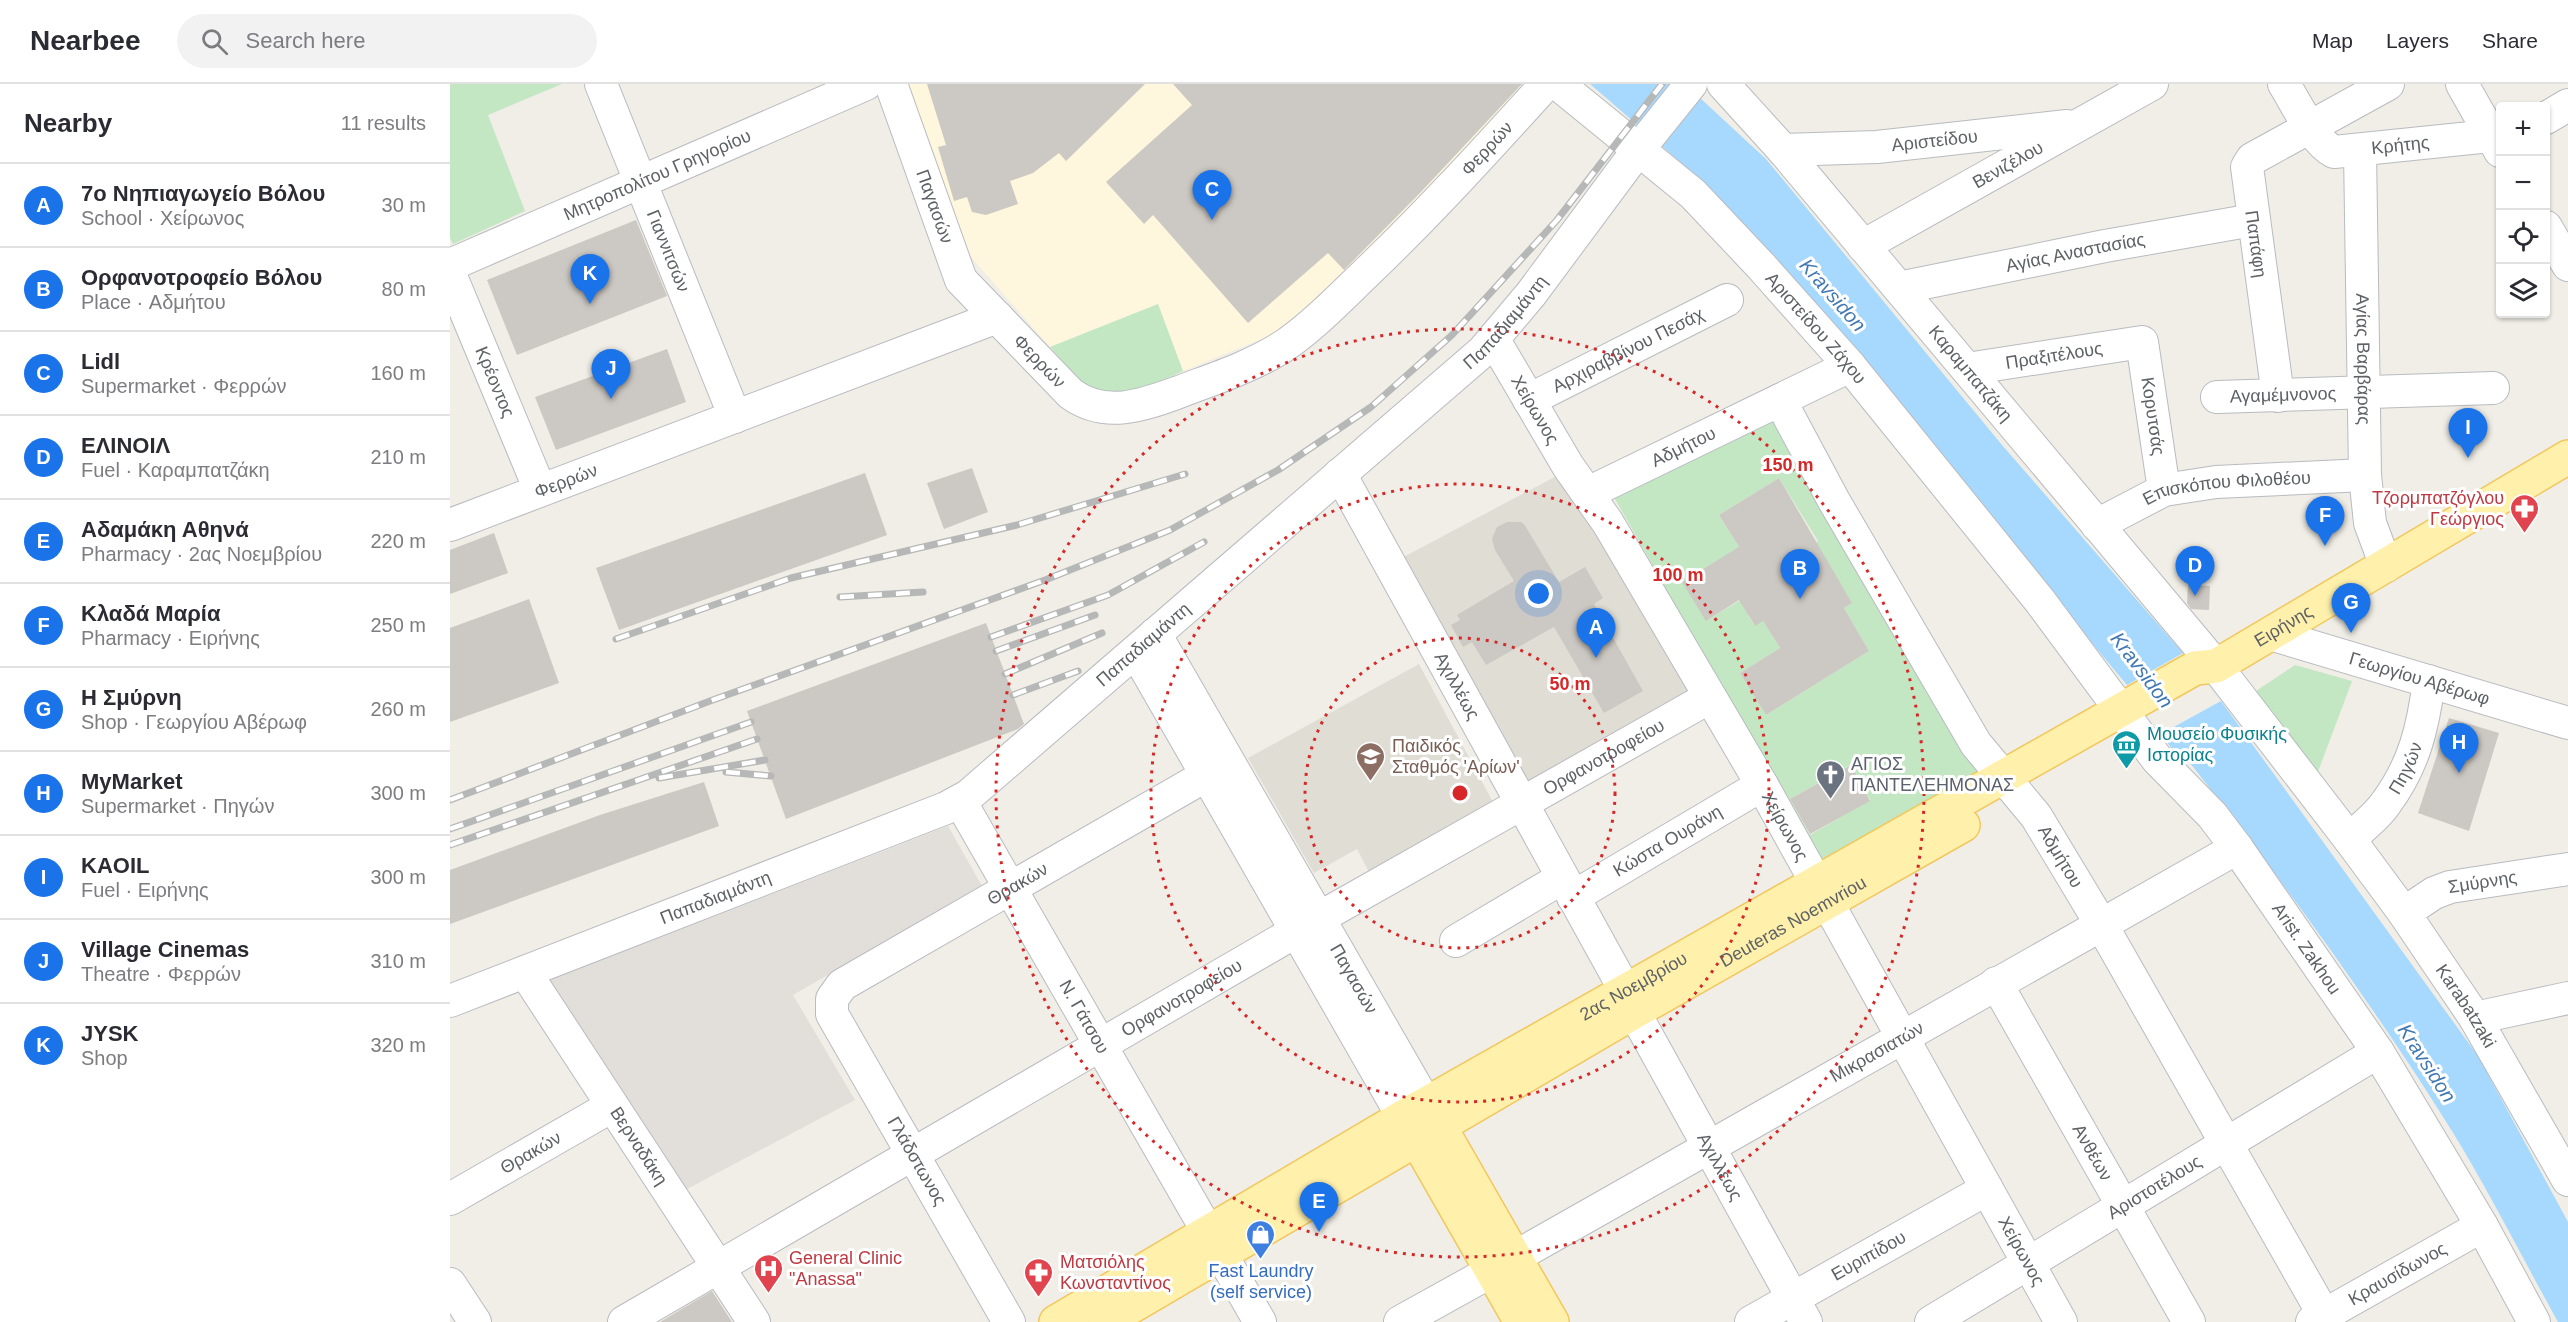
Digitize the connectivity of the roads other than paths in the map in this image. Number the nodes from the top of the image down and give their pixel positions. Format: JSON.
{"nodes":[{"id":1,"x":601,"y":84,"type":"edge"},
{"id":2,"x":866,"y":84,"type":"edge"},
{"id":3,"x":891,"y":84,"type":"edge"},
{"id":4,"x":1546,"y":84,"type":"edge"},
{"id":5,"x":1558,"y":84,"type":"edge"},
{"id":6,"x":1691,"y":84,"type":"edge"},
{"id":7,"x":1723,"y":84,"type":"edge"},
{"id":8,"x":2152,"y":84,"type":"edge"},
{"id":9,"x":2284,"y":84,"type":"edge"},
{"id":10,"x":2388,"y":84,"type":"edge"},
{"id":11,"x":2462,"y":84,"type":"edge"},
{"id":12,"x":2568,"y":105,"type":"edge"},
{"id":13,"x":2550,"y":116,"type":"edge"},
{"id":14,"x":2083,"y":124,"type":"junction"},
{"id":15,"x":2312,"y":127,"type":"junction"},
{"id":16,"x":1985,"y":136,"type":"junction"},
{"id":17,"x":2496,"y":138,"type":"edge"},
{"id":18,"x":2496,"y":141,"type":"edge"},
{"id":19,"x":1644,"y":143,"type":"junction"},
{"id":20,"x":1783,"y":150,"type":"junction"},
{"id":21,"x":2360,"y":151,"type":"junction"},
{"id":22,"x":1990,"y":177,"type":"junction"},
{"id":23,"x":641,"y":181,"type":"junction"},
{"id":24,"x":2253,"y":220,"type":"junction"},
{"id":25,"x":1863,"y":246,"type":"junction"},
{"id":26,"x":450,"y":265,"type":"edge"},
{"id":27,"x":450,"y":274,"type":"edge"},
{"id":28,"x":1899,"y":288,"type":"junction"},
{"id":29,"x":1727,"y":300,"type":"dead end"},
{"id":30,"x":997,"y":317,"type":"junction"},
{"id":31,"x":1494,"y":340,"type":"junction"},
{"id":32,"x":2142,"y":342,"type":"joint"},
{"id":33,"x":1850,"y":366,"type":"junction"},
{"id":34,"x":1967,"y":369,"type":"junction"},
{"id":35,"x":2493,"y":388,"type":"dead end"},
{"id":36,"x":2364,"y":393,"type":"junction"},
{"id":37,"x":2278,"y":396,"type":"junction"},
{"id":38,"x":2217,"y":397,"type":"dead end"},
{"id":39,"x":1529,"y":400,"type":"junction"},
{"id":40,"x":1780,"y":400,"type":"junction"},
{"id":41,"x":735,"y":417,"type":"junction"},
{"id":42,"x":2568,"y":457,"type":"edge"},
{"id":43,"x":1340,"y":474,"type":"junction"},
{"id":44,"x":2365,"y":475,"type":"junction"},
{"id":45,"x":540,"y":490,"type":"junction"},
{"id":46,"x":2163,"y":490,"type":"junction"},
{"id":47,"x":1588,"y":493,"type":"junction"},
{"id":48,"x":450,"y":525,"type":"edge"},
{"id":49,"x":2097,"y":525,"type":"junction"},
{"id":50,"x":2386,"y":566,"type":"junction"},
{"id":51,"x":2270,"y":634,"type":"junction"},
{"id":52,"x":1145,"y":643,"type":"junction"},
{"id":53,"x":2206,"y":673,"type":"junction"},
{"id":54,"x":2429,"y":681,"type":"junction"},
{"id":55,"x":1710,"y":697,"type":"junction"},
{"id":56,"x":2136,"y":714,"type":"junction"},
{"id":57,"x":2568,"y":723,"type":"edge"},
{"id":58,"x":1206,"y":775,"type":"junction"},
{"id":59,"x":1762,"y":785,"type":"junction"},
{"id":60,"x":2010,"y":785,"type":"junction"},
{"id":61,"x":960,"y":801,"type":"junction"},
{"id":62,"x":1521,"y":803,"type":"junction"},
{"id":63,"x":2350,"y":840,"type":"junction"},
{"id":64,"x":2237,"y":848,"type":"junction"},
{"id":65,"x":2568,"y":869,"type":"edge"},
{"id":66,"x":1568,"y":887,"type":"junction"},
{"id":67,"x":1010,"y":888,"type":"junction"},
{"id":68,"x":1822,"y":891,"type":"junction"},
{"id":69,"x":2404,"y":913,"type":"junction"},
{"id":70,"x":2101,"y":924,"type":"junction"},
{"id":71,"x":1308,"y":925,"type":"junction"},
{"id":72,"x":1456,"y":941,"type":"dead end"},
{"id":73,"x":525,"y":972,"type":"junction"},
{"id":74,"x":1996,"y":983,"type":"junction"},
{"id":75,"x":2568,"y":998,"type":"edge"},
{"id":76,"x":832,"y":999,"type":"joint"},
{"id":77,"x":450,"y":1001,"type":"edge"},
{"id":78,"x":1629,"y":1001,"type":"junction"},
{"id":79,"x":2475,"y":1018,"type":"junction"},
{"id":80,"x":1903,"y":1037,"type":"junction"},
{"id":81,"x":1101,"y":1044,"type":"junction"},
{"id":82,"x":2378,"y":1052,"type":"junction"},
{"id":83,"x":612,"y":1106,"type":"junction"},
{"id":84,"x":1421,"y":1121,"type":"junction"},
{"id":85,"x":2555,"y":1129,"type":"edge"},
{"id":86,"x":2225,"y":1144,"type":"junction"},
{"id":87,"x":1709,"y":1147,"type":"junction"},
{"id":88,"x":914,"y":1154,"type":"junction"},
{"id":89,"x":2568,"y":1180,"type":"edge"},
{"id":90,"x":1987,"y":1190,"type":"junction"},
{"id":91,"x":450,"y":1199,"type":"edge"},
{"id":92,"x":2123,"y":1206,"type":"junction"},
{"id":93,"x":2482,"y":1226,"type":"junction"},
{"id":94,"x":1214,"y":1243,"type":"junction"},
{"id":95,"x":2028,"y":1263,"type":"junction"},
{"id":96,"x":1503,"y":1264,"type":"junction"},
{"id":97,"x":719,"y":1268,"type":"junction"},
{"id":98,"x":450,"y":1284,"type":"edge"},
{"id":99,"x":1800,"y":1310,"type":"edge"},
{"id":100,"x":2321,"y":1320,"type":"edge"},
{"id":101,"x":476,"y":1322,"type":"edge"},
{"id":102,"x":624,"y":1322,"type":"edge"},
{"id":103,"x":754,"y":1322,"type":"edge"},
{"id":104,"x":1009,"y":1322,"type":"edge"},
{"id":105,"x":1056,"y":1322,"type":"edge"},
{"id":106,"x":1105,"y":1322,"type":"edge"},
{"id":107,"x":1260,"y":1322,"type":"edge"},
{"id":108,"x":1400,"y":1322,"type":"edge"},
{"id":109,"x":1521,"y":1322,"type":"edge"},
{"id":110,"x":1552,"y":1322,"type":"edge"},
{"id":111,"x":1751,"y":1322,"type":"edge"},
{"id":112,"x":1931,"y":1322,"type":"edge"},
{"id":113,"x":2061,"y":1322,"type":"edge"},
{"id":114,"x":2189,"y":1322,"type":"edge"},
{"id":115,"x":2534,"y":1322,"type":"edge"}],
"edges":[{"from":1,"to":23,"type":"street","name":"Γιαννιτσών"},
{"from":2,"to":23,"type":"street","name":"Μητροπολίτου Γρηγορίου"},
{"from":3,"to":30,"type":"street","name":"Παγασών"},
{"from":4,"to":30,"type":"street","name":"Φερρών"},
{"from":5,"to":19,"type":"street","name":"Αριστείδου Ζάχου"},
{"from":6,"to":19,"type":"street","name":"Παπαδιαμάντη"},
{"from":7,"to":20,"type":"street","name":"Καραμπατζάκη"},
{"from":8,"to":14,"type":"street","name":"Βενιζέλου"},
{"from":9,"to":15,"type":"street"},
{"from":10,"to":15,"type":"street","name":"Παπάφη"},
{"from":11,"to":17,"type":"street"},
{"from":12,"to":13,"type":"street"},
{"from":14,"to":16,"type":"street","name":"Αριστείδου"},
{"from":14,"to":22,"type":"street","name":"Βενιζέλου"},
{"from":15,"to":21,"type":"street","name":"Κρήτης"},
{"from":15,"to":24,"type":"street","name":"Παπάφη"},
{"from":16,"to":20,"type":"street","name":"Αριστείδου"},
{"from":16,"to":22,"type":"street"},
{"from":18,"to":21,"type":"street","name":"Κρήτης"},
{"from":19,"to":31,"type":"street","name":"Παπαδιαμάντη"},
{"from":19,"to":33,"type":"street","name":"Αριστείδου Ζάχου"},
{"from":20,"to":25,"type":"street","name":"Καραμπατζάκη"},
{"from":21,"to":36,"type":"street","name":"Αγίας Βαρβάρας"},
{"from":22,"to":25,"type":"street","name":"Βενιζέλου"},
{"from":23,"to":26,"type":"street","name":"Μητροπολίτου Γρηγορίου"},
{"from":23,"to":41,"type":"street","name":"Γιαννιτσών"},
{"from":24,"to":28,"type":"street","name":"Αγίας Αναστασίας"},
{"from":24,"to":37,"type":"street","name":"Παπάφη"},
{"from":25,"to":28,"type":"street","name":"Καραμπατζάκη"},
{"from":27,"to":45,"type":"street","name":"Κρέοντος"},
{"from":28,"to":34,"type":"street","name":"Καραμπατζάκη"},
{"from":29,"to":39,"type":"street","name":"Αρχιραββίνου Πεσάχ"},
{"from":30,"to":41,"type":"street","name":"Φερρών"},
{"from":31,"to":39,"type":"street","name":"Χείρωνος"},
{"from":31,"to":43,"type":"street","name":"Παπαδιαμάντη"},
{"from":32,"to":34,"type":"street","name":"Πραξιτέλους"},
{"from":32,"to":46,"type":"street","name":"Κορυτσάς"},
{"from":33,"to":40,"type":"street","name":"Αδμήτου"},
{"from":33,"to":56,"type":"street","name":"Arist. Zakhou"},
{"from":34,"to":49,"type":"street","name":"Καραμπατζάκη"},
{"from":35,"to":36,"type":"street","name":"Αγαμέμνονος"},
{"from":36,"to":37,"type":"street","name":"Αγαμέμνονος"},
{"from":36,"to":44,"type":"street","name":"Αγίας Βαρβάρας"},
{"from":37,"to":38,"type":"street","name":"Αγαμέμνονος"},
{"from":39,"to":47,"type":"street","name":"Χείρωνος"},
{"from":40,"to":47,"type":"street","name":"Αδμήτου"},
{"from":40,"to":60,"type":"street","name":"Αδμήτου"},
{"from":41,"to":45,"type":"street","name":"Φερρών"},
{"from":42,"to":50,"type":"main road","name":"Ειρήνης"},
{"from":43,"to":52,"type":"street","name":"Παπαδιαμάντη"},
{"from":43,"to":62,"type":"street","name":"Αχιλλέως"},
{"from":44,"to":46,"type":"street","name":"Επισκόπου Φιλοθέου"},
{"from":44,"to":50,"type":"street","name":"Αγίας Βαρβάρας"},
{"from":45,"to":48,"type":"street","name":"Φερρών"},
{"from":46,"to":49,"type":"street","name":"Επισκόπου Φιλοθέου"},
{"from":47,"to":55,"type":"street","name":"Χείρωνος"},
{"from":49,"to":53,"type":"street","name":"Καραμπατζάκη"},
{"from":50,"to":51,"type":"main road","name":"Ειρήνης"},
{"from":51,"to":53,"type":"main road","name":"Ειρήνης"},
{"from":51,"to":54,"type":"street","name":"Γεωργίου Αβέρωφ"},
{"from":52,"to":58,"type":"street","name":"Παγασών"},
{"from":52,"to":61,"type":"street","name":"Παπαδιαμάντη"},
{"from":52,"to":71,"type":"street","name":"Παγασών"},
{"from":53,"to":56,"type":"main road","name":"2ας Νοεμβρίου"},
{"from":53,"to":63,"type":"street","name":"Καραμπατζάκη"},
{"from":54,"to":57,"type":"street","name":"Γεωργίου Αβέρωφ"},
{"from":54,"to":63,"type":"street","name":"Πηγών"},
{"from":55,"to":59,"type":"street","name":"Χείρωνος"},
{"from":55,"to":62,"type":"street","name":"Ορφανοτροφείου"},
{"from":56,"to":60,"type":"main road","name":"2ας Νοεμβρίου"},
{"from":56,"to":64,"type":"street","name":"Arist. Zakhou"},
{"from":58,"to":67,"type":"street","name":"Θρακών"},
{"from":58,"to":71,"type":"street","name":"Παγασών"},
{"from":59,"to":66,"type":"street","name":"Κώστα Ουράνη"},
{"from":59,"to":68,"type":"street","name":"Χείρωνος"},
{"from":60,"to":68,"type":"main road","name":"2ας Νοεμβρίου"},
{"from":60,"to":70,"type":"street","name":"Αδμήτου"},
{"from":61,"to":67,"type":"street","name":"Ν. Γάτσου"},
{"from":61,"to":73,"type":"street","name":"Παπαδιαμάντη"},
{"from":62,"to":66,"type":"street","name":"Αχιλλέως"},
{"from":62,"to":71,"type":"street","name":"Ορφανοτροφείου"},
{"from":63,"to":69,"type":"street","name":"Karabatzaki"},
{"from":64,"to":70,"type":"street","name":"Μικρασιατών"},
{"from":64,"to":82,"type":"street","name":"Arist. Zakhou"},
{"from":65,"to":69,"type":"street","name":"Σμύρνης"},
{"from":66,"to":72,"type":"street","name":"Κώστα Ουράνη"},
{"from":66,"to":78,"type":"street","name":"Αχιλλέως"},
{"from":67,"to":76,"type":"street","name":"Θρακών"},
{"from":67,"to":81,"type":"street","name":"Ν. Γάτσου"},
{"from":68,"to":78,"type":"main road","name":"2ας Νοεμβρίου"},
{"from":68,"to":80,"type":"street","name":"Χείρωνος"},
{"from":69,"to":79,"type":"street","name":"Karabatzaki"},
{"from":70,"to":74,"type":"street","name":"Μικρασιατών"},
{"from":70,"to":86,"type":"street","name":"Αδμήτου"},
{"from":71,"to":81,"type":"street","name":"Ορφανοτροφείου"},
{"from":71,"to":84,"type":"street","name":"Παγασών"},
{"from":73,"to":77,"type":"street","name":"Παπαδιαμάντη"},
{"from":73,"to":83,"type":"street","name":"Βερναδάκη"},
{"from":74,"to":80,"type":"street","name":"Μικρασιατών"},
{"from":74,"to":92,"type":"street","name":"Ανθέων"},
{"from":75,"to":79,"type":"street"},
{"from":76,"to":88,"type":"street","name":"Γλάδστωνος"},
{"from":78,"to":84,"type":"main road","name":"2ας Νοεμβρίου"},
{"from":78,"to":87,"type":"street","name":"Αχιλλέως"},
{"from":79,"to":85,"type":"street","name":"Karabatzaki"},
{"from":80,"to":87,"type":"street","name":"Μικρασιατών"},
{"from":80,"to":90,"type":"street","name":"Χείρωνος"},
{"from":81,"to":88,"type":"street","name":"Ορφανοτροφείου"},
{"from":81,"to":94,"type":"street","name":"Ν. Γάτσου"},
{"from":82,"to":86,"type":"street","name":"Αριστοτέλους"},
{"from":82,"to":93,"type":"street","name":"Arist. Zakhou"},
{"from":83,"to":91,"type":"street","name":"Θρακών"},
{"from":83,"to":97,"type":"street","name":"Βερναδάκη"},
{"from":84,"to":94,"type":"main road","name":"2ας Νοεμβρίου"},
{"from":84,"to":96,"type":"main road","name":"Παγασών"},
{"from":85,"to":89,"type":"street","name":"Karabatzaki"},
{"from":86,"to":92,"type":"street","name":"Αριστοτέλους"},
{"from":86,"to":100,"type":"street","name":"Αδμήτου"},
{"from":87,"to":96,"type":"street","name":"Μικρασιατών"},
{"from":87,"to":99,"type":"street","name":"Αχιλλέως"},
{"from":88,"to":97,"type":"street","name":"Ορφανοτροφείου"},
{"from":88,"to":104,"type":"street","name":"Γλάδστωνος"},
{"from":90,"to":95,"type":"street","name":"Χείρωνος"},
{"from":90,"to":99,"type":"street","name":"Ευριπίδου"},
{"from":92,"to":95,"type":"street","name":"Αριστοτέλους"},
{"from":92,"to":114,"type":"street","name":"Ανθέων"},
{"from":93,"to":100,"type":"street","name":"Κραυσίδωνος"},
{"from":93,"to":115,"type":"street","name":"Arist. Zakhou"},
{"from":94,"to":105,"type":"main road","name":"2ας Νοεμβρίου"},
{"from":94,"to":106,"type":"main road","name":"2ας Νοεμβρίου"},
{"from":94,"to":107,"type":"street","name":"Ν. Γάτσου"},
{"from":95,"to":112,"type":"street","name":"Αριστοτέλους"},
{"from":95,"to":113,"type":"street","name":"Χείρωνος"},
{"from":96,"to":108,"type":"street","name":"Μικρασιατών"},
{"from":96,"to":109,"type":"main road","name":"Παγασών"},
{"from":96,"to":110,"type":"main road","name":"Παγασών"},
{"from":97,"to":102,"type":"street","name":"Ορφανοτροφείου"},
{"from":97,"to":103,"type":"street","name":"Βερναδάκη"},
{"from":98,"to":101,"type":"street"},
{"from":99,"to":111,"type":"street","name":"Ευριπίδου"}]}
